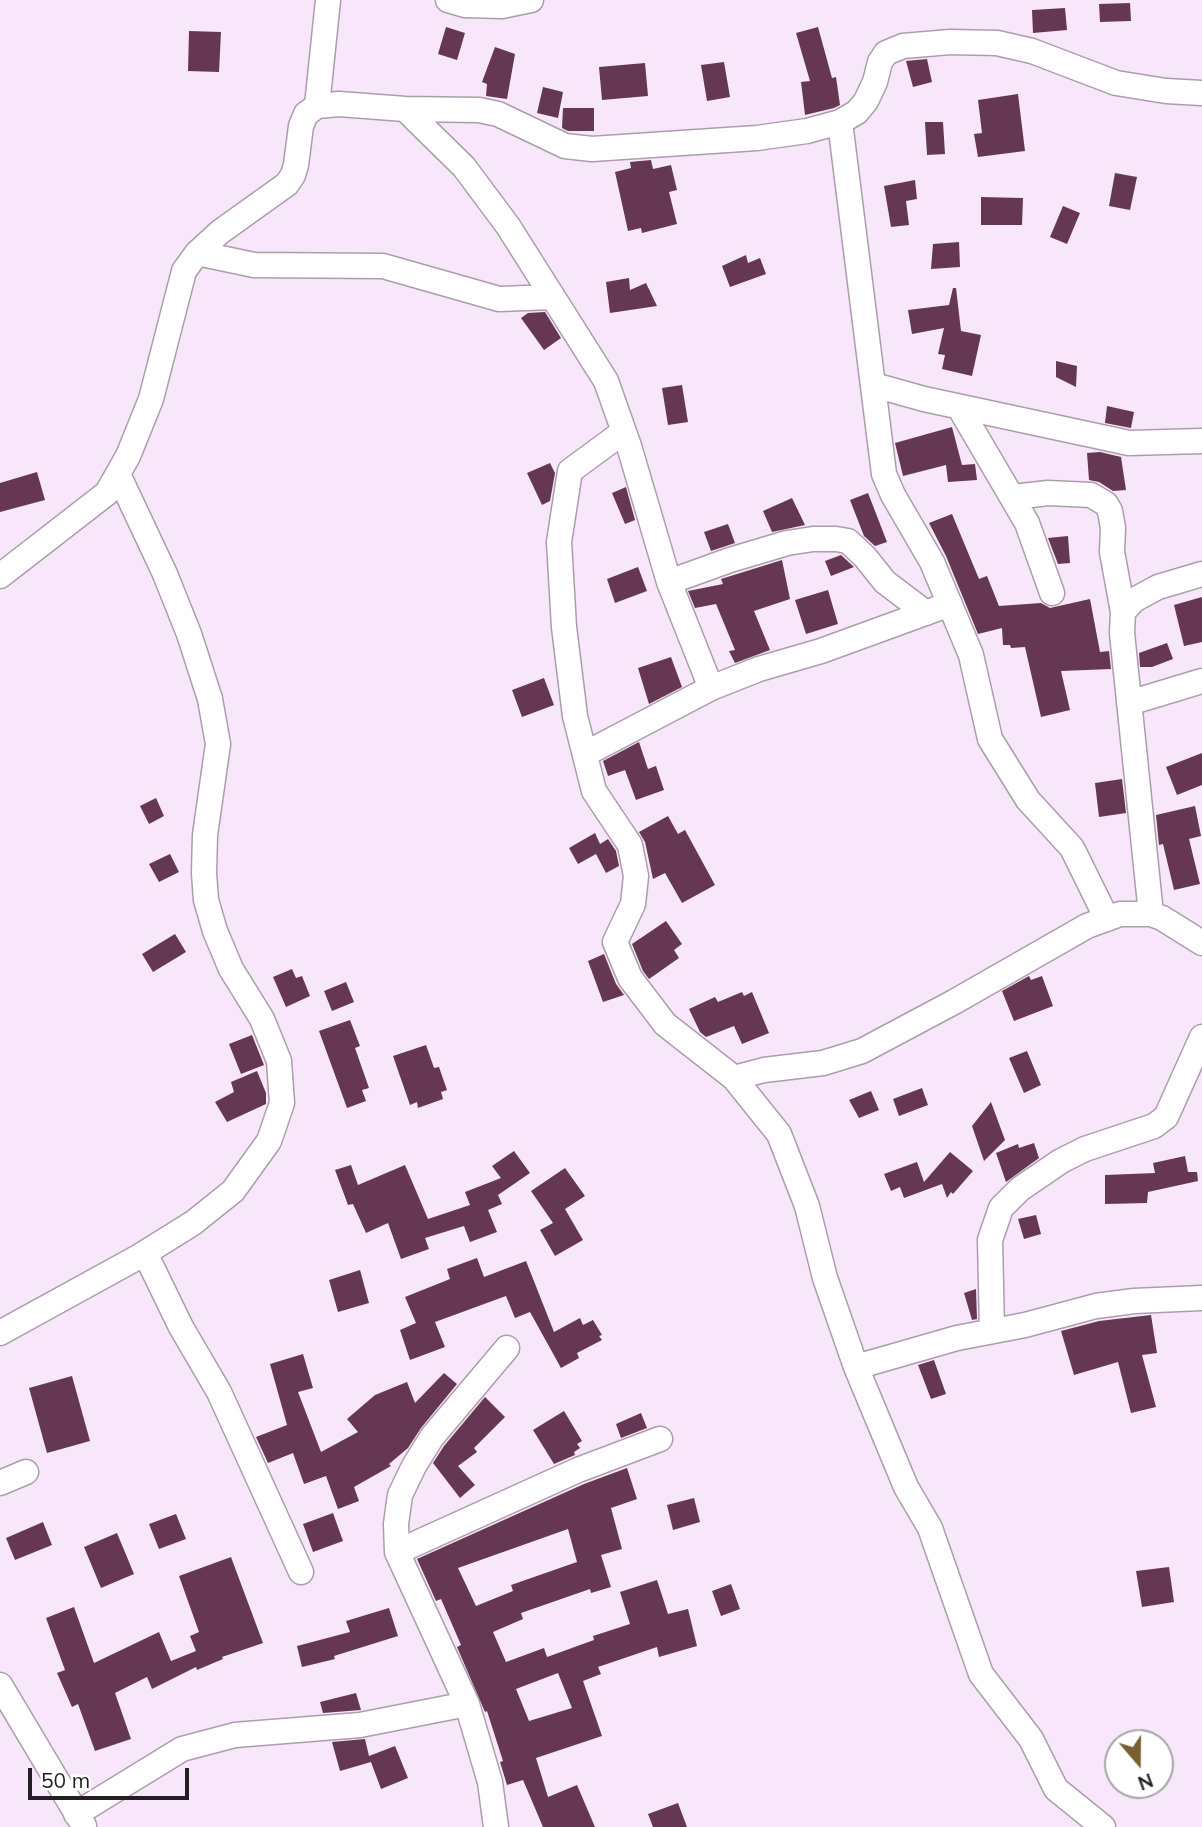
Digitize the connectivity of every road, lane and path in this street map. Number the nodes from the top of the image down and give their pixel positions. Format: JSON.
{"nodes":[{"id":1,"x":328,"y":0,"type":"edge"},
{"id":2,"x":448,"y":0,"type":"edge"},
{"id":3,"x":531,"y":0,"type":"edge"},
{"id":4,"x":1202,"y":93,"type":"edge"},
{"id":5,"x":317,"y":106,"type":"junction"},
{"id":6,"x":405,"y":109,"type":"junction"},
{"id":7,"x":840,"y":122,"type":"junction"},
{"id":8,"x":197,"y":253,"type":"junction"},
{"id":9,"x":553,"y":297,"type":"junction"},
{"id":10,"x":874,"y":385,"type":"junction"},
{"id":11,"x":959,"y":407,"type":"junction"},
{"id":12,"x":623,"y":432,"type":"junction"},
{"id":13,"x":1202,"y":441,"type":"edge"},
{"id":14,"x":118,"y":474,"type":"junction"},
{"id":15,"x":1013,"y":497,"type":"junction"},
{"id":16,"x":1202,"y":574,"type":"edge"},
{"id":17,"x":0,"y":576,"type":"edge"},
{"id":18,"x":668,"y":582,"type":"junction"},
{"id":19,"x":1052,"y":593,"type":"dead end"},
{"id":20,"x":950,"y":604,"type":"junction"},
{"id":21,"x":1123,"y":612,"type":"junction"},
{"id":22,"x":926,"y":613,"type":"junction"},
{"id":23,"x":1202,"y":681,"type":"edge"},
{"id":24,"x":711,"y":688,"type":"junction"},
{"id":25,"x":1129,"y":703,"type":"junction"},
{"id":26,"x":585,"y":754,"type":"junction"},
{"id":27,"x":1150,"y":914,"type":"junction"},
{"id":28,"x":1107,"y":919,"type":"junction"},
{"id":29,"x":1202,"y":943,"type":"edge"},
{"id":30,"x":1202,"y":1037,"type":"edge"},
{"id":31,"x":734,"y":1078,"type":"junction"},
{"id":32,"x":145,"y":1253,"type":"junction"},
{"id":33,"x":1202,"y":1298,"type":"edge"},
{"id":34,"x":992,"y":1330,"type":"junction"},
{"id":35,"x":0,"y":1333,"type":"edge"},
{"id":36,"x":507,"y":1348,"type":"dead end"},
{"id":37,"x":856,"y":1367,"type":"junction"},
{"id":38,"x":660,"y":1439,"type":"dead end"},
{"id":39,"x":26,"y":1472,"type":"dead end"},
{"id":40,"x":0,"y":1483,"type":"edge"},
{"id":41,"x":397,"y":1552,"type":"junction"},
{"id":42,"x":301,"y":1572,"type":"dead end"},
{"id":43,"x":0,"y":1685,"type":"edge"},
{"id":44,"x":467,"y":1704,"type":"junction"},
{"id":45,"x":80,"y":1820,"type":"edge"},
{"id":46,"x":496,"y":1827,"type":"edge"},
{"id":47,"x":1103,"y":1827,"type":"edge"}],
"edges":[{"from":1,"to":5,"type":"street"},
{"from":2,"to":3,"type":"street"},
{"from":4,"to":7,"type":"street"},
{"from":5,"to":6,"type":"street"},
{"from":5,"to":8,"type":"street"},
{"from":6,"to":7,"type":"street"},
{"from":6,"to":9,"type":"street"},
{"from":7,"to":10,"type":"street"},
{"from":8,"to":9,"type":"street"},
{"from":8,"to":14,"type":"street"},
{"from":9,"to":12,"type":"street"},
{"from":10,"to":11,"type":"street"},
{"from":10,"to":20,"type":"street"},
{"from":11,"to":13,"type":"street"},
{"from":11,"to":15,"type":"street"},
{"from":12,"to":18,"type":"street"},
{"from":12,"to":26,"type":"street"},
{"from":14,"to":17,"type":"street"},
{"from":14,"to":32,"type":"street"},
{"from":15,"to":19,"type":"street"},
{"from":15,"to":21,"type":"street"},
{"from":16,"to":21,"type":"street"},
{"from":18,"to":22,"type":"street"},
{"from":18,"to":24,"type":"street"},
{"from":20,"to":22,"type":"street"},
{"from":20,"to":28,"type":"street"},
{"from":21,"to":25,"type":"street"},
{"from":22,"to":24,"type":"street"},
{"from":23,"to":25,"type":"street"},
{"from":24,"to":26,"type":"street"},
{"from":25,"to":27,"type":"street"},
{"from":26,"to":31,"type":"street"},
{"from":27,"to":28,"type":"street"},
{"from":27,"to":29,"type":"street"},
{"from":28,"to":31,"type":"street"},
{"from":30,"to":34,"type":"street"},
{"from":31,"to":37,"type":"street"},
{"from":32,"to":35,"type":"street"},
{"from":32,"to":42,"type":"street"},
{"from":33,"to":34,"type":"street"},
{"from":34,"to":37,"type":"street"},
{"from":36,"to":41,"type":"street"},
{"from":37,"to":47,"type":"street"},
{"from":38,"to":41,"type":"street"},
{"from":39,"to":40,"type":"street"},
{"from":41,"to":44,"type":"street"},
{"from":43,"to":45,"type":"street"},
{"from":44,"to":45,"type":"street"},
{"from":44,"to":46,"type":"street"}]}
